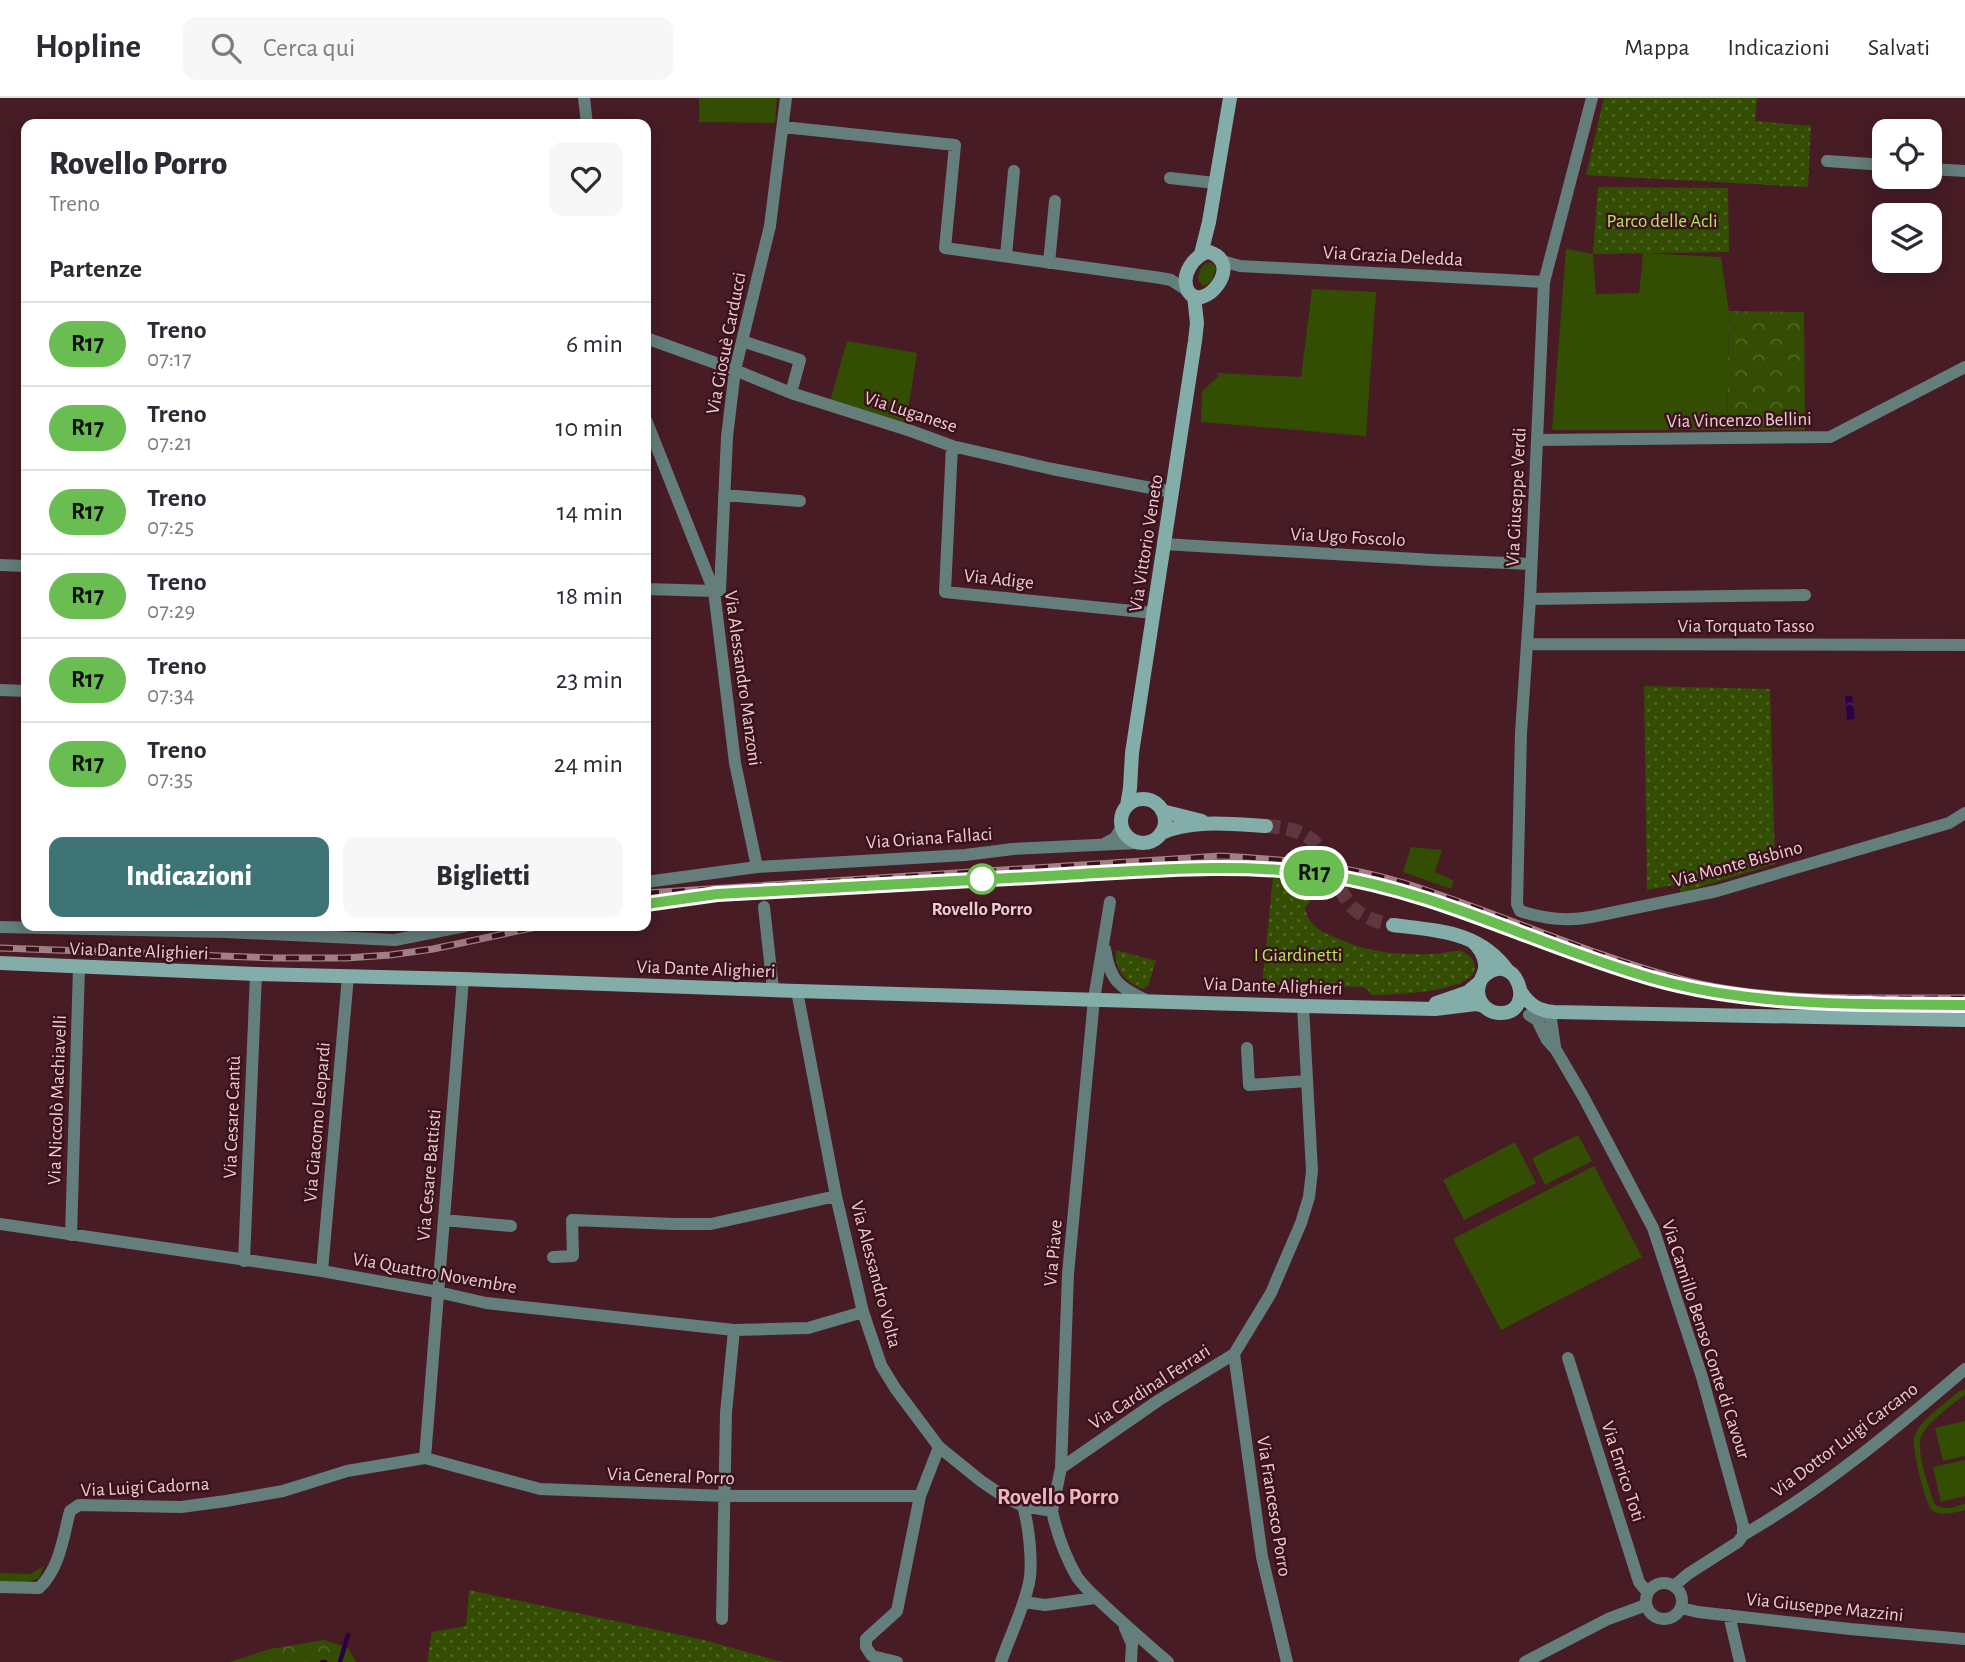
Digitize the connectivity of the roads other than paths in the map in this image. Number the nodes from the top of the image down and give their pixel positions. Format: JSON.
{"nodes":[{"id":1,"x":584,"y":98,"type":"edge"},
{"id":2,"x":786,"y":98,"type":"edge"},
{"id":3,"x":1230,"y":98,"type":"edge"},
{"id":4,"x":1592,"y":98,"type":"edge"},
{"id":5,"x":586,"y":119,"type":"edge"},
{"id":6,"x":783,"y":127,"type":"junction"},
{"id":7,"x":1827,"y":161,"type":"dead end"},
{"id":8,"x":1872,"y":164,"type":"edge"},
{"id":9,"x":1942,"y":170,"type":"edge"},
{"id":10,"x":1014,"y":171,"type":"dead end"},
{"id":11,"x":1965,"y":171,"type":"edge"},
{"id":12,"x":1170,"y":178,"type":"dead end"},
{"id":13,"x":1216,"y":183,"type":"junction"},
{"id":14,"x":1055,"y":201,"type":"dead end"},
{"id":15,"x":1006,"y":255,"type":"junction"},
{"id":16,"x":1213,"y":256,"type":"junction"},
{"id":17,"x":1049,"y":262,"type":"junction"},
{"id":18,"x":1240,"y":266,"type":"junction"},
{"id":19,"x":1188,"y":270,"type":"junction"},
{"id":20,"x":1221,"y":280,"type":"junction"},
{"id":21,"x":1171,"y":281,"type":"junction"},
{"id":22,"x":1545,"y":282,"type":"junction"},
{"id":23,"x":1197,"y":294,"type":"junction"},
{"id":24,"x":651,"y":340,"type":"edge"},
{"id":25,"x":742,"y":341,"type":"junction"},
{"id":26,"x":1965,"y":367,"type":"edge"},
{"id":27,"x":736,"y":370,"type":"junction"},
{"id":28,"x":791,"y":393,"type":"junction"},
{"id":29,"x":651,"y":433,"type":"edge"},
{"id":30,"x":1537,"y":440,"type":"junction"},
{"id":31,"x":952,"y":446,"type":"junction"},
{"id":32,"x":1172,"y":492,"type":"junction"},
{"id":33,"x":724,"y":495,"type":"junction"},
{"id":34,"x":800,"y":501,"type":"dead end"},
{"id":35,"x":1164,"y":544,"type":"junction"},
{"id":36,"x":1531,"y":564,"type":"junction"},
{"id":37,"x":0,"y":565,"type":"edge"},
{"id":38,"x":21,"y":566,"type":"edge"},
{"id":39,"x":651,"y":589,"type":"edge"},
{"id":40,"x":714,"y":591,"type":"junction"},
{"id":41,"x":1805,"y":595,"type":"dead end"},
{"id":42,"x":1530,"y":599,"type":"junction"},
{"id":43,"x":1153,"y":613,"type":"junction"},
{"id":44,"x":1527,"y":644,"type":"junction"},
{"id":45,"x":1965,"y":645,"type":"edge"},
{"id":46,"x":0,"y":690,"type":"edge"},
{"id":47,"x":21,"y":691,"type":"edge"},
{"id":48,"x":1131,"y":770,"type":"junction"},
{"id":49,"x":1149,"y":799,"type":"junction"},
{"id":50,"x":1127,"y":806,"type":"junction"},
{"id":51,"x":1162,"y":811,"type":"junction"},
{"id":52,"x":1965,"y":813,"type":"edge"},
{"id":53,"x":1214,"y":824,"type":"junction"},
{"id":54,"x":1266,"y":826,"type":"tunnel mouth"},
{"id":55,"x":1122,"y":827,"type":"junction"},
{"id":56,"x":1161,"y":833,"type":"junction"},
{"id":57,"x":1138,"y":843,"type":"junction"},
{"id":58,"x":1104,"y":844,"type":"junction"},
{"id":59,"x":757,"y":867,"type":"junction"},
{"id":60,"x":651,"y":881,"type":"edge"},
{"id":61,"x":1110,"y":902,"type":"dead end"},
{"id":62,"x":1517,"y":904,"type":"joint"},
{"id":63,"x":764,"y":906,"type":"dead end"},
{"id":64,"x":1393,"y":925,"type":"tunnel mouth"},
{"id":65,"x":0,"y":927,"type":"edge"},
{"id":66,"x":21,"y":927,"type":"edge"},
{"id":67,"x":191,"y":931,"type":"edge"},
{"id":68,"x":314,"y":931,"type":"edge"},
{"id":69,"x":436,"y":931,"type":"edge"},
{"id":70,"x":358,"y":932,"type":"edge"},
{"id":71,"x":1104,"y":941,"type":"junction"},
{"id":72,"x":1472,"y":941,"type":"junction"},
{"id":73,"x":0,"y":963,"type":"edge"},
{"id":74,"x":79,"y":967,"type":"junction"},
{"id":75,"x":1508,"y":971,"type":"junction"},
{"id":76,"x":256,"y":974,"type":"junction"},
{"id":77,"x":348,"y":976,"type":"junction"},
{"id":78,"x":463,"y":979,"type":"junction"},
{"id":79,"x":1481,"y":980,"type":"junction"},
{"id":80,"x":773,"y":989,"type":"junction"},
{"id":81,"x":797,"y":991,"type":"junction"},
{"id":82,"x":1521,"y":992,"type":"junction"},
{"id":83,"x":1094,"y":999,"type":"junction"},
{"id":84,"x":1146,"y":1000,"type":"junction"},
{"id":85,"x":1303,"y":1006,"type":"junction"},
{"id":86,"x":1483,"y":1006,"type":"junction"},
{"id":87,"x":1410,"y":1008,"type":"junction"},
{"id":88,"x":1506,"y":1012,"type":"junction"},
{"id":89,"x":1549,"y":1012,"type":"junction"},
{"id":90,"x":1572,"y":1012,"type":"junction"},
{"id":91,"x":1529,"y":1015,"type":"junction"},
{"id":92,"x":1965,"y":1020,"type":"edge"},
{"id":93,"x":1553,"y":1036,"type":"junction"},
{"id":94,"x":1247,"y":1048,"type":"dead end"},
{"id":95,"x":1556,"y":1050,"type":"junction"},
{"id":96,"x":1307,"y":1081,"type":"junction"},
{"id":97,"x":836,"y":1196,"type":"junction"},
{"id":98,"x":443,"y":1220,"type":"junction"},
{"id":99,"x":0,"y":1224,"type":"edge"},
{"id":100,"x":511,"y":1226,"type":"dead end"},
{"id":101,"x":71,"y":1235,"type":"junction"},
{"id":102,"x":553,"y":1257,"type":"dead end"},
{"id":103,"x":244,"y":1261,"type":"junction"},
{"id":104,"x":322,"y":1272,"type":"junction"},
{"id":105,"x":438,"y":1292,"type":"junction"},
{"id":106,"x":863,"y":1312,"type":"junction"},
{"id":107,"x":734,"y":1329,"type":"junction"},
{"id":108,"x":1234,"y":1354,"type":"junction"},
{"id":109,"x":1568,"y":1358,"type":"dead end"},
{"id":110,"x":1965,"y":1369,"type":"edge"},
{"id":111,"x":939,"y":1447,"type":"junction"},
{"id":112,"x":425,"y":1458,"type":"junction"},
{"id":113,"x":1061,"y":1468,"type":"junction"},
{"id":114,"x":725,"y":1496,"type":"junction"},
{"id":115,"x":920,"y":1496,"type":"junction"},
{"id":116,"x":1024,"y":1506,"type":"junction"},
{"id":117,"x":1052,"y":1511,"type":"junction"},
{"id":118,"x":1742,"y":1535,"type":"junction"},
{"id":119,"x":1674,"y":1586,"type":"junction"},
{"id":120,"x":0,"y":1587,"type":"edge"},
{"id":121,"x":1095,"y":1598,"type":"junction"},
{"id":122,"x":1647,"y":1599,"type":"junction"},
{"id":123,"x":1024,"y":1602,"type":"junction"},
{"id":124,"x":1681,"y":1608,"type":"junction"},
{"id":125,"x":1729,"y":1615,"type":"junction"},
{"id":126,"x":722,"y":1619,"type":"dead end"},
{"id":127,"x":1121,"y":1622,"type":"junction"},
{"id":128,"x":1965,"y":1639,"type":"edge"},
{"id":129,"x":897,"y":1662,"type":"edge"},
{"id":130,"x":1001,"y":1662,"type":"edge"},
{"id":131,"x":1131,"y":1662,"type":"edge"},
{"id":132,"x":1168,"y":1662,"type":"edge"},
{"id":133,"x":1287,"y":1662,"type":"edge"},
{"id":134,"x":1525,"y":1662,"type":"edge"},
{"id":135,"x":1740,"y":1662,"type":"edge"}],
"edges":[{"from":1,"to":5,"type":"street"},
{"from":2,"to":6,"type":"street","name":"Via Giosuè Carducci"},
{"from":3,"to":13,"type":"street"},
{"from":4,"to":22,"type":"street","name":"Via Giuseppe Verdi"},
{"from":6,"to":15,"type":"street"},
{"from":6,"to":25,"type":"street","name":"Via Giosuè Carducci"},
{"from":7,"to":8,"type":"street"},
{"from":9,"to":11,"type":"street"},
{"from":10,"to":15,"type":"street"},
{"from":12,"to":13,"type":"street"},
{"from":13,"to":16,"type":"street"},
{"from":14,"to":17,"type":"street"},
{"from":15,"to":17,"type":"street"},
{"from":16,"to":18,"type":"street","name":"Via Grazia Deledda"},
{"from":16,"to":19,"type":"street"},
{"from":16,"to":20,"type":"street"},
{"from":17,"to":21,"type":"street"},
{"from":18,"to":20,"type":"street"},
{"from":18,"to":22,"type":"street","name":"Via Grazia Deledda"},
{"from":19,"to":21,"type":"street"},
{"from":19,"to":23,"type":"street"},
{"from":20,"to":23,"type":"street"},
{"from":21,"to":23,"type":"street"},
{"from":22,"to":30,"type":"street","name":"Via Giuseppe Verdi"},
{"from":23,"to":32,"type":"street","name":"Via Vittorio Veneto"},
{"from":24,"to":27,"type":"street","name":"Via Luganese"},
{"from":25,"to":27,"type":"street","name":"Via Giosuè Carducci"},
{"from":25,"to":28,"type":"street"},
{"from":26,"to":30,"type":"street","name":"Via Vincenzo Bellini"},
{"from":27,"to":28,"type":"street","name":"Via Luganese"},
{"from":27,"to":33,"type":"street","name":"Via Giosuè Carducci"},
{"from":28,"to":31,"type":"street","name":"Via Luganese"},
{"from":29,"to":40,"type":"street","name":"Via Alessandro Manzoni"},
{"from":30,"to":36,"type":"street","name":"Via Giuseppe Verdi"},
{"from":31,"to":32,"type":"street","name":"Via Luganese"},
{"from":31,"to":43,"type":"street","name":"Via Adige"},
{"from":32,"to":35,"type":"street","name":"Via Vittorio Veneto"},
{"from":33,"to":34,"type":"street"},
{"from":33,"to":40,"type":"street","name":"Via Giosuè Carducci"},
{"from":35,"to":36,"type":"street","name":"Via Ugo Foscolo"},
{"from":35,"to":43,"type":"street","name":"Via Vittorio Veneto"},
{"from":36,"to":42,"type":"street","name":"Via Giuseppe Verdi"},
{"from":37,"to":38,"type":"street"},
{"from":39,"to":40,"type":"street"},
{"from":40,"to":59,"type":"street","name":"Via Alessandro Manzoni"},
{"from":41,"to":42,"type":"street"},
{"from":42,"to":44,"type":"street","name":"Via Giuseppe Verdi"},
{"from":43,"to":48,"type":"street","name":"Via Vittorio Veneto"},
{"from":44,"to":45,"type":"street","name":"Via Torquato Tasso"},
{"from":44,"to":62,"type":"street","name":"Via Giuseppe Verdi"},
{"from":46,"to":47,"type":"street"},
{"from":48,"to":49,"type":"street"},
{"from":48,"to":50,"type":"street","name":"Via Vittorio Veneto"},
{"from":49,"to":50,"type":"street"},
{"from":49,"to":51,"type":"street"},
{"from":50,"to":55,"type":"street"},
{"from":51,"to":53,"type":"street"},
{"from":51,"to":56,"type":"street"},
{"from":52,"to":62,"type":"street","name":"Via Monte Bisbino"},
{"from":53,"to":54,"type":"street"},
{"from":53,"to":56,"type":"street"},
{"from":55,"to":57,"type":"street"},
{"from":55,"to":58,"type":"street"},
{"from":56,"to":57,"type":"street"},
{"from":57,"to":58,"type":"street","name":"Via Oriana Fallaci"},
{"from":58,"to":59,"type":"street","name":"Via Oriana Fallaci"},
{"from":59,"to":60,"type":"street","name":"Via Oriana Fallaci"},
{"from":61,"to":71,"type":"street"},
{"from":63,"to":80,"type":"street"},
{"from":64,"to":72,"type":"street"},
{"from":65,"to":66,"type":"street"},
{"from":67,"to":68,"type":"street"},
{"from":68,"to":70,"type":"street"},
{"from":69,"to":70,"type":"street"},
{"from":71,"to":83,"type":"street"},
{"from":71,"to":84,"type":"street"},
{"from":72,"to":75,"type":"street"},
{"from":72,"to":79,"type":"street"},
{"from":73,"to":74,"type":"street","name":"Via Dante Alighieri"},
{"from":74,"to":76,"type":"street","name":"Via Dante Alighieri"},
{"from":74,"to":101,"type":"street","name":"Via Niccolò Machiavelli"},
{"from":75,"to":79,"type":"street"},
{"from":75,"to":82,"type":"street"},
{"from":76,"to":77,"type":"street","name":"Via Dante Alighieri"},
{"from":76,"to":103,"type":"street","name":"Via Cesare Cantù"},
{"from":77,"to":78,"type":"street","name":"Via Dante Alighieri"},
{"from":77,"to":104,"type":"street","name":"Via Giacomo Leopardi"},
{"from":78,"to":80,"type":"street","name":"Via Dante Alighieri"},
{"from":78,"to":98,"type":"street","name":"Via Cesare Battisti"},
{"from":79,"to":86,"type":"street"},
{"from":79,"to":87,"type":"street","name":"Via Dante Alighieri"},
{"from":80,"to":81,"type":"street","name":"Via Dante Alighieri"},
{"from":81,"to":83,"type":"street","name":"Via Dante Alighieri"},
{"from":81,"to":97,"type":"street","name":"Via Alessandro Volta"},
{"from":82,"to":88,"type":"street"},
{"from":82,"to":89,"type":"street"},
{"from":83,"to":84,"type":"street","name":"Via Dante Alighieri"},
{"from":83,"to":113,"type":"street","name":"Via Piave"},
{"from":84,"to":85,"type":"street","name":"Via Dante Alighieri"},
{"from":85,"to":87,"type":"street","name":"Via Dante Alighieri"},
{"from":85,"to":96,"type":"street","name":"Via Cardinal Ferrari"},
{"from":86,"to":87,"type":"street","name":"Via Dante Alighieri"},
{"from":86,"to":88,"type":"street"},
{"from":88,"to":91,"type":"street"},
{"from":89,"to":90,"type":"street"},
{"from":89,"to":91,"type":"street"},
{"from":89,"to":93,"type":"street","name":"Via Camillo Benso Conte di Cavour"},
{"from":90,"to":92,"type":"street"},
{"from":90,"to":93,"type":"street"},
{"from":91,"to":95,"type":"street","name":"Via Camillo Benso Conte di Cavour"},
{"from":93,"to":95,"type":"street","name":"Via Camillo Benso Conte di Cavour"},
{"from":94,"to":96,"type":"street"},
{"from":95,"to":118,"type":"street","name":"Via Camillo Benso Conte di Cavour"},
{"from":96,"to":108,"type":"street","name":"Via Cardinal Ferrari"},
{"from":97,"to":102,"type":"street"},
{"from":97,"to":106,"type":"street","name":"Via Alessandro Volta"},
{"from":98,"to":100,"type":"street"},
{"from":98,"to":105,"type":"street","name":"Via Cesare Battisti"},
{"from":99,"to":101,"type":"street","name":"Via Quattro Novembre"},
{"from":101,"to":103,"type":"street","name":"Via Quattro Novembre"},
{"from":103,"to":104,"type":"street","name":"Via Quattro Novembre"},
{"from":104,"to":105,"type":"street","name":"Via Quattro Novembre"},
{"from":105,"to":107,"type":"street","name":"Via Quattro Novembre"},
{"from":105,"to":112,"type":"street","name":"Via Cesare Battisti"},
{"from":106,"to":107,"type":"street","name":"Via Quattro Novembre"},
{"from":106,"to":111,"type":"street","name":"Via Alessandro Volta"},
{"from":107,"to":114,"type":"street"},
{"from":108,"to":113,"type":"street","name":"Via Cardinal Ferrari"},
{"from":108,"to":133,"type":"street","name":"Via Francesco Porro"},
{"from":109,"to":122,"type":"street","name":"Via Enrico Toti"},
{"from":110,"to":118,"type":"street","name":"Via Dottor Luigi Carcano"},
{"from":111,"to":115,"type":"street"},
{"from":111,"to":116,"type":"street","name":"Via Alessandro Volta"},
{"from":112,"to":114,"type":"street","name":"Via General Porro"},
{"from":112,"to":120,"type":"street","name":"Via Luigi Cadorna"},
{"from":113,"to":117,"type":"street","name":"Via Piave"},
{"from":114,"to":115,"type":"street","name":"Via General Porro"},
{"from":114,"to":126,"type":"street"},
{"from":115,"to":129,"type":"street"},
{"from":116,"to":117,"type":"street","name":"Via Alessandro Volta"},
{"from":116,"to":123,"type":"street"},
{"from":117,"to":121,"type":"street"},
{"from":118,"to":119,"type":"street","name":"Via Dottor Luigi Carcano"},
{"from":119,"to":122,"type":"street"},
{"from":119,"to":124,"type":"street"},
{"from":121,"to":123,"type":"street"},
{"from":121,"to":127,"type":"street"},
{"from":122,"to":124,"type":"street"},
{"from":122,"to":134,"type":"street"},
{"from":123,"to":130,"type":"street"},
{"from":124,"to":125,"type":"street","name":"Via Giuseppe Mazzini"},
{"from":125,"to":128,"type":"street","name":"Via Giuseppe Mazzini"},
{"from":125,"to":135,"type":"street"},
{"from":127,"to":131,"type":"street"},
{"from":127,"to":132,"type":"street"}]}
